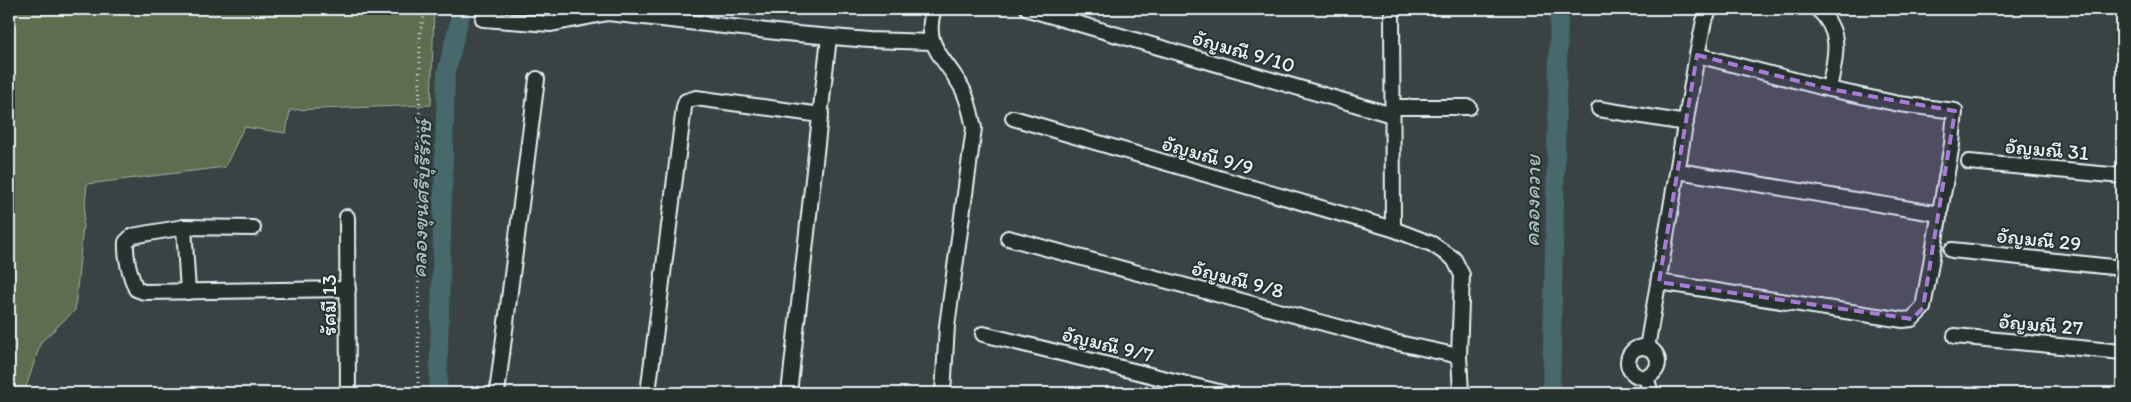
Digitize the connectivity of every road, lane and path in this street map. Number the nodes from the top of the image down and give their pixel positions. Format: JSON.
{"nodes":[{"id":1,"x":426,"y":9,"type":"edge"},
{"id":2,"x":934,"y":9,"type":"edge"},
{"id":3,"x":1028,"y":9,"type":"edge"},
{"id":4,"x":1392,"y":9,"type":"edge"},
{"id":5,"x":1710,"y":9,"type":"edge"},
{"id":6,"x":1818,"y":9,"type":"edge"},
{"id":7,"x":483,"y":19,"type":"dead end"},
{"id":8,"x":829,"y":36,"type":"junction"},
{"id":9,"x":932,"y":42,"type":"junction"},
{"id":10,"x":1697,"y":55,"type":"junction"},
{"id":11,"x":537,"y":79,"type":"dead end"},
{"id":12,"x":1829,"y":89,"type":"junction"},
{"id":13,"x":1469,"y":108,"type":"dead end"},
{"id":14,"x":1599,"y":109,"type":"dead end"},
{"id":15,"x":1392,"y":111,"type":"junction"},
{"id":16,"x":821,"y":115,"type":"junction"},
{"id":17,"x":1013,"y":118,"type":"dead end"},
{"id":18,"x":1686,"y":123,"type":"junction"},
{"id":19,"x":1969,"y":162,"type":"dead end"},
{"id":20,"x":1678,"y":171,"type":"junction"},
{"id":21,"x":2122,"y":176,"type":"edge"},
{"id":22,"x":1940,"y":214,"type":"junction"},
{"id":23,"x":347,"y":217,"type":"dead end"},
{"id":24,"x":184,"y":227,"type":"junction"},
{"id":25,"x":253,"y":228,"type":"dead end"},
{"id":26,"x":1392,"y":229,"type":"junction"},
{"id":27,"x":1008,"y":238,"type":"dead end"},
{"id":28,"x":1952,"y":250,"type":"dead end"},
{"id":29,"x":2122,"y":268,"type":"edge"},
{"id":30,"x":1659,"y":282,"type":"junction"},
{"id":31,"x":348,"y":289,"type":"junction"},
{"id":32,"x":188,"y":292,"type":"junction"},
{"id":33,"x":983,"y":334,"type":"dead end"},
{"id":34,"x":1955,"y":336,"type":"dead end"},
{"id":35,"x":1647,"y":348,"type":"junction"},
{"id":36,"x":2122,"y":352,"type":"edge"},
{"id":37,"x":1459,"y":356,"type":"junction"},
{"id":38,"x":1646,"y":377,"type":"junction"},
{"id":39,"x":348,"y":393,"type":"edge"},
{"id":40,"x":418,"y":393,"type":"edge"},
{"id":41,"x":496,"y":393,"type":"edge"},
{"id":42,"x":648,"y":393,"type":"edge"},
{"id":43,"x":789,"y":393,"type":"edge"},
{"id":44,"x":943,"y":393,"type":"edge"},
{"id":45,"x":1223,"y":393,"type":"edge"},
{"id":46,"x":1461,"y":393,"type":"edge"},
{"id":47,"x":1651,"y":393,"type":"edge"}],
"edges":[{"from":1,"to":40,"type":"path"},
{"from":2,"to":9,"type":"street"},
{"from":3,"to":15,"type":"street","name":"อัญมณี 9/10"},
{"from":4,"to":15,"type":"street"},
{"from":5,"to":10,"type":"street"},
{"from":6,"to":12,"type":"street"},
{"from":7,"to":8,"type":"street"},
{"from":8,"to":9,"type":"street"},
{"from":8,"to":16,"type":"street"},
{"from":9,"to":44,"type":"street"},
{"from":10,"to":12,"type":"street"},
{"from":10,"to":18,"type":"street"},
{"from":11,"to":41,"type":"street"},
{"from":12,"to":22,"type":"street"},
{"from":13,"to":15,"type":"street","name":"อัญมณี 9/10"},
{"from":14,"to":18,"type":"street"},
{"from":15,"to":26,"type":"street"},
{"from":16,"to":42,"type":"street"},
{"from":16,"to":43,"type":"street"},
{"from":17,"to":26,"type":"street","name":"อัญมณี 9/9"},
{"from":18,"to":20,"type":"street"},
{"from":19,"to":21,"type":"street","name":"อัญมณี 31"},
{"from":20,"to":22,"type":"street"},
{"from":20,"to":30,"type":"street"},
{"from":22,"to":30,"type":"street"},
{"from":23,"to":31,"type":"street","name":"รัศมี 13"},
{"from":24,"to":25,"type":"street"},
{"from":24,"to":32,"type":"street"},
{"from":24,"to":32,"type":"street"},
{"from":26,"to":37,"type":"street","name":"อัญมณี 9/9"},
{"from":27,"to":37,"type":"street","name":"อัญมณี 9/8"},
{"from":28,"to":29,"type":"street","name":"อัญมณี 29"},
{"from":30,"to":35,"type":"street"},
{"from":31,"to":32,"type":"street"},
{"from":31,"to":39,"type":"street","name":"รัศมี 13"},
{"from":33,"to":45,"type":"street","name":"อัญมณี 9/7"},
{"from":34,"to":36,"type":"street","name":"อัญมณี 27"},
{"from":35,"to":38,"type":"street"},
{"from":35,"to":38,"type":"street"},
{"from":37,"to":46,"type":"street","name":"อัญมณี 9/9"},
{"from":38,"to":47,"type":"street"}]}
